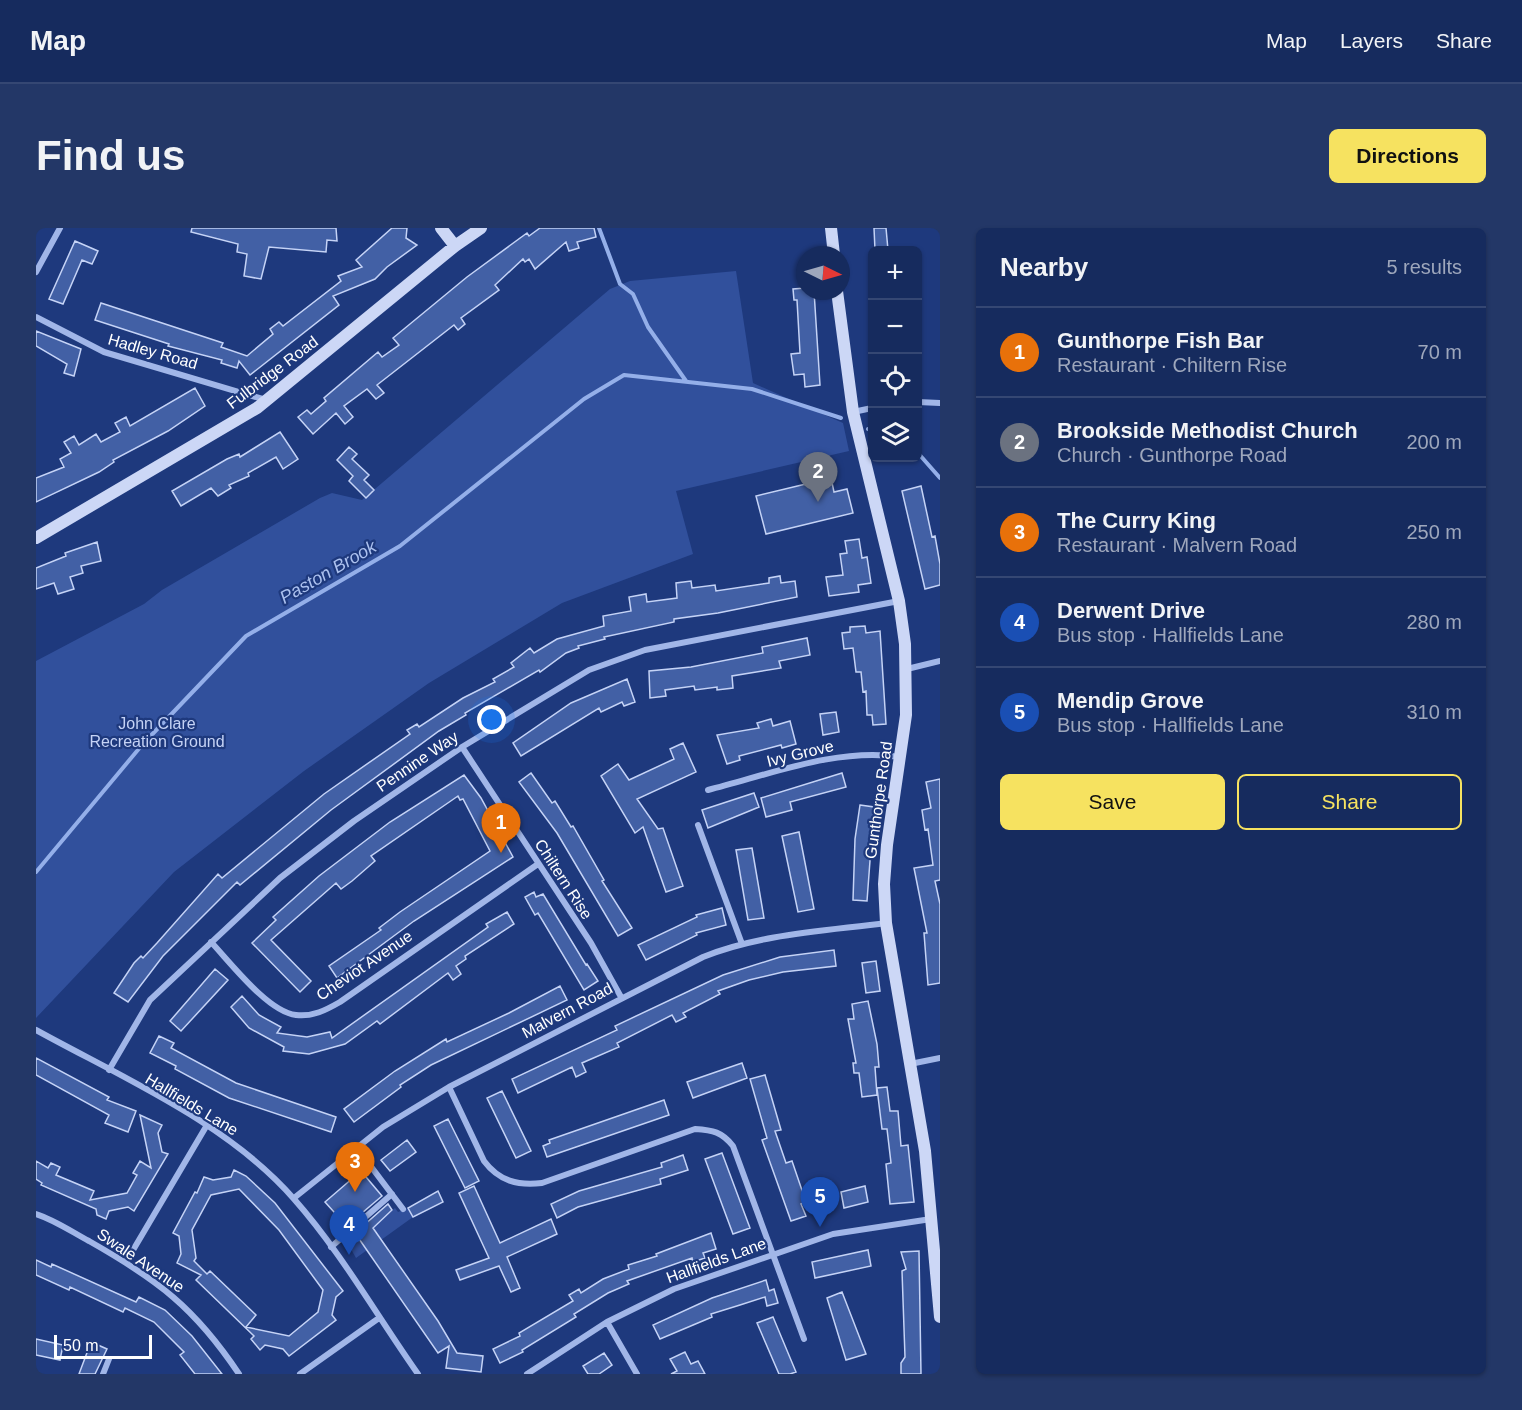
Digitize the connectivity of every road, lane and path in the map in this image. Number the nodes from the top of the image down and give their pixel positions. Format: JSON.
{"nodes":[{"id":1,"x":60,"y":228,"type":"edge"},
{"id":2,"x":441,"y":228,"type":"edge"},
{"id":3,"x":482,"y":228,"type":"edge"},
{"id":4,"x":831,"y":228,"type":"edge"},
{"id":5,"x":455,"y":246,"type":"junction"},
{"id":6,"x":833,"y":246,"type":"edge"},
{"id":7,"x":36,"y":272,"type":"edge"},
{"id":8,"x":838,"y":300,"type":"edge"},
{"id":9,"x":36,"y":317,"type":"edge"},
{"id":10,"x":267,"y":400,"type":"junction"},
{"id":11,"x":922,"y":402,"type":"edge"},
{"id":12,"x":940,"y":403,"type":"edge"},
{"id":13,"x":868,"y":409,"type":"edge"},
{"id":14,"x":853,"y":412,"type":"junction"},
{"id":15,"x":36,"y":538,"type":"edge"},
{"id":16,"x":898,"y":601,"type":"junction"},
{"id":17,"x":940,"y":661,"type":"edge"},
{"id":18,"x":907,"y":669,"type":"junction"},
{"id":19,"x":462,"y":747,"type":"junction"},
{"id":20,"x":901,"y":758,"type":"junction"},
{"id":21,"x":708,"y":790,"type":"dead end"},
{"id":22,"x":698,"y":825,"type":"dead end"},
{"id":23,"x":538,"y":864,"type":"junction"},
{"id":24,"x":886,"y":923,"type":"junction"},
{"id":25,"x":210,"y":942,"type":"junction"},
{"id":26,"x":742,"y":944,"type":"junction"},
{"id":27,"x":621,"y":997,"type":"junction"},
{"id":28,"x":36,"y":1030,"type":"edge"},
{"id":29,"x":940,"y":1058,"type":"edge"},
{"id":30,"x":909,"y":1064,"type":"junction"},
{"id":31,"x":109,"y":1070,"type":"junction"},
{"id":32,"x":449,"y":1087,"type":"junction"},
{"id":33,"x":207,"y":1125,"type":"junction"},
{"id":34,"x":357,"y":1148,"type":"junction"},
{"id":35,"x":392,"y":1194,"type":"junction"},
{"id":36,"x":294,"y":1198,"type":"junction"},
{"id":37,"x":403,"y":1209,"type":"dead end"},
{"id":38,"x":36,"y":1214,"type":"edge"},
{"id":39,"x":933,"y":1218,"type":"junction"},
{"id":40,"x":331,"y":1247,"type":"junction"},
{"id":41,"x":774,"y":1253,"type":"junction"},
{"id":42,"x":126,"y":1262,"type":"junction"},
{"id":43,"x":940,"y":1317,"type":"edge"},
{"id":44,"x":379,"y":1318,"type":"junction"},
{"id":45,"x":608,"y":1322,"type":"junction"},
{"id":46,"x":804,"y":1339,"type":"dead end"},
{"id":47,"x":109,"y":1359,"type":"dead end"},
{"id":48,"x":103,"y":1374,"type":"edge"},
{"id":49,"x":239,"y":1374,"type":"edge"},
{"id":50,"x":300,"y":1374,"type":"edge"},
{"id":51,"x":418,"y":1374,"type":"edge"},
{"id":52,"x":527,"y":1374,"type":"edge"},
{"id":53,"x":637,"y":1374,"type":"edge"}],
"edges":[{"from":1,"to":7,"type":"street"},
{"from":2,"to":5,"type":"street"},
{"from":3,"to":5,"type":"street","name":"Fulbridge Road"},
{"from":4,"to":6,"type":"street"},
{"from":5,"to":10,"type":"street","name":"Fulbridge Road"},
{"from":8,"to":14,"type":"street","name":"Gunthorpe Road"},
{"from":9,"to":10,"type":"street","name":"Hadley Road"},
{"from":10,"to":15,"type":"street","name":"Fulbridge Road"},
{"from":11,"to":12,"type":"street"},
{"from":13,"to":14,"type":"street"},
{"from":14,"to":16,"type":"street","name":"Gunthorpe Road"},
{"from":16,"to":18,"type":"street","name":"Gunthorpe Road"},
{"from":16,"to":19,"type":"street","name":"Pennine Way"},
{"from":17,"to":18,"type":"street"},
{"from":18,"to":20,"type":"street","name":"Gunthorpe Road"},
{"from":19,"to":23,"type":"street","name":"Chiltern Rise"},
{"from":19,"to":25,"type":"street","name":"Pennine Way"},
{"from":20,"to":21,"type":"street","name":"Ivy Grove"},
{"from":20,"to":24,"type":"street","name":"Gunthorpe Road"},
{"from":22,"to":26,"type":"street"},
{"from":23,"to":25,"type":"street","name":"Cheviot Avenue"},
{"from":23,"to":27,"type":"street","name":"Chiltern Rise"},
{"from":24,"to":26,"type":"street","name":"Malvern Road"},
{"from":24,"to":30,"type":"street","name":"Gunthorpe Road"},
{"from":25,"to":31,"type":"street","name":"Pennine Way"},
{"from":26,"to":27,"type":"street","name":"Malvern Road"},
{"from":27,"to":32,"type":"street","name":"Malvern Road"},
{"from":28,"to":31,"type":"street","name":"Hallfields Lane"},
{"from":29,"to":30,"type":"street"},
{"from":30,"to":39,"type":"street","name":"Gunthorpe Road"},
{"from":31,"to":33,"type":"street","name":"Hallfields Lane"},
{"from":32,"to":34,"type":"street","name":"Malvern Road"},
{"from":32,"to":41,"type":"street"},
{"from":33,"to":36,"type":"street","name":"Hallfields Lane"},
{"from":33,"to":42,"type":"street"},
{"from":34,"to":35,"type":"street"},
{"from":34,"to":36,"type":"street","name":"Malvern Road"},
{"from":35,"to":37,"type":"street"},
{"from":35,"to":40,"type":"street"},
{"from":36,"to":40,"type":"street","name":"Hallfields Lane"},
{"from":38,"to":42,"type":"street","name":"Swale Avenue"},
{"from":39,"to":41,"type":"street","name":"Hallfields Lane"},
{"from":39,"to":43,"type":"street","name":"Gunthorpe Road"},
{"from":40,"to":44,"type":"street","name":"Hallfields Lane"},
{"from":41,"to":45,"type":"street","name":"Hallfields Lane"},
{"from":41,"to":46,"type":"street"},
{"from":42,"to":49,"type":"street","name":"Swale Avenue"},
{"from":44,"to":50,"type":"street"},
{"from":44,"to":51,"type":"street","name":"Hallfields Lane"},
{"from":45,"to":52,"type":"street","name":"Hallfields Lane"},
{"from":45,"to":53,"type":"street"},
{"from":47,"to":48,"type":"street"}]}
